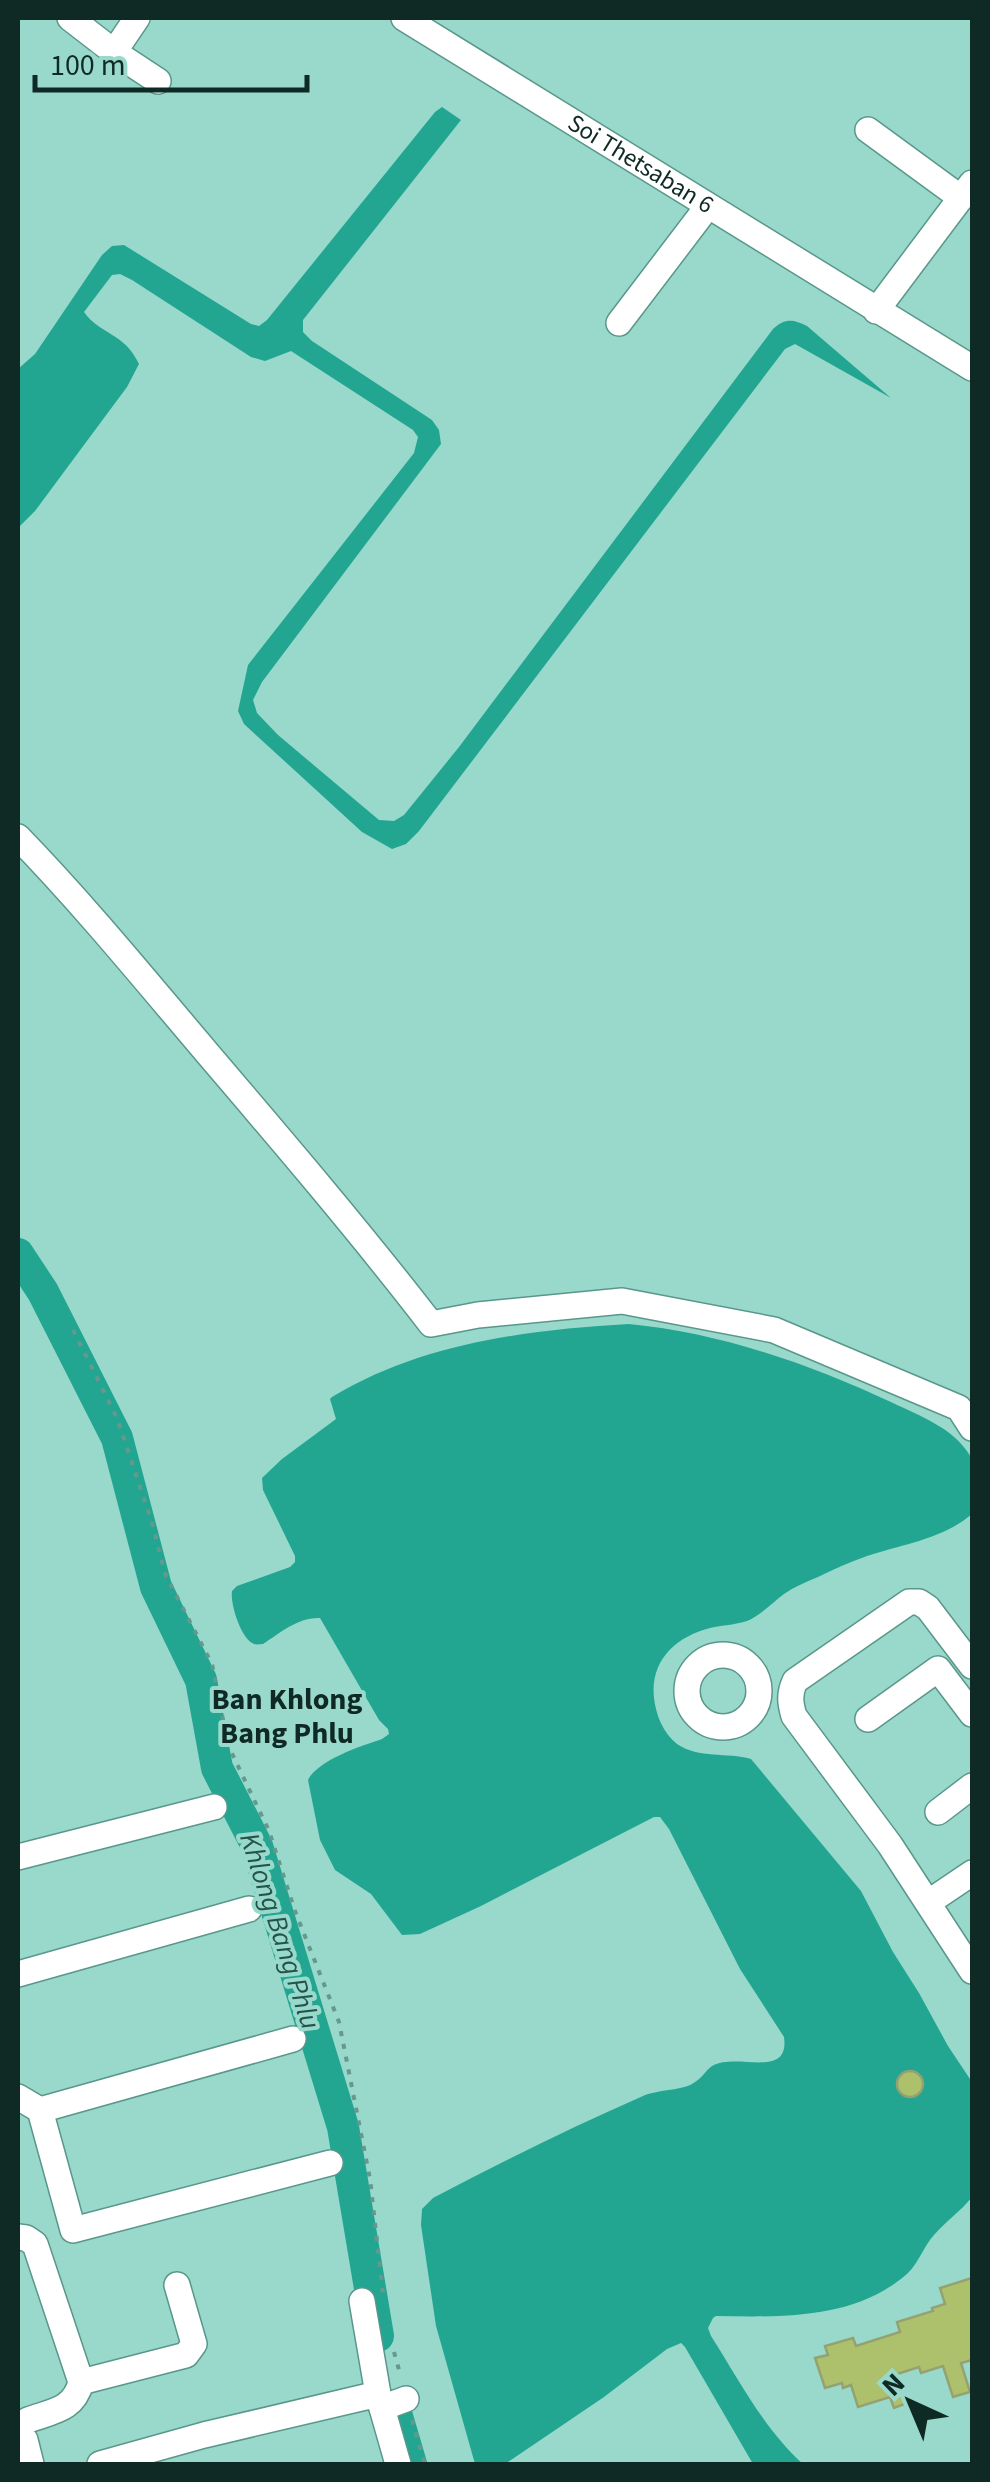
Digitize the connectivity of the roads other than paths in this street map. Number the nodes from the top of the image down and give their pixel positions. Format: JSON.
{"nodes":[{"id":1,"x":70,"y":18,"type":"edge"},
{"id":2,"x":138,"y":18,"type":"edge"},
{"id":3,"x":404,"y":18,"type":"edge"},
{"id":4,"x":114,"y":52,"type":"junction"},
{"id":5,"x":158,"y":81,"type":"dead end"},
{"id":6,"x":868,"y":130,"type":"dead end"},
{"id":7,"x":967,"y":190,"type":"edge"},
{"id":8,"x":708,"y":206,"type":"junction"},
{"id":9,"x":876,"y":310,"type":"junction"},
{"id":10,"x":619,"y":323,"type":"dead end"},
{"id":11,"x":972,"y":368,"type":"edge"},
{"id":12,"x":18,"y":837,"type":"edge"},
{"id":13,"x":972,"y":1428,"type":"edge"},
{"id":14,"x":972,"y":1666,"type":"edge"},
{"id":15,"x":758,"y":1690,"type":"dead end"},
{"id":16,"x":791,"y":1690,"type":"junction"},
{"id":17,"x":972,"y":1714,"type":"edge"},
{"id":18,"x":868,"y":1719,"type":"dead end"},
{"id":19,"x":972,"y":1786,"type":"edge"},
{"id":20,"x":214,"y":1807,"type":"dead end"},
{"id":21,"x":938,"y":1812,"type":"dead end"},
{"id":22,"x":18,"y":1857,"type":"edge"},
{"id":23,"x":972,"y":1873,"type":"edge"},
{"id":24,"x":928,"y":1902,"type":"junction"},
{"id":25,"x":249,"y":1909,"type":"dead end"},
{"id":26,"x":972,"y":1971,"type":"edge"},
{"id":27,"x":18,"y":1974,"type":"edge"},
{"id":28,"x":293,"y":2040,"type":"dead end"},
{"id":29,"x":29,"y":2104,"type":"edge"},
{"id":30,"x":330,"y":2163,"type":"dead end"},
{"id":31,"x":18,"y":2237,"type":"edge"},
{"id":32,"x":177,"y":2285,"type":"dead end"},
{"id":33,"x":372,"y":2298,"type":"road end"},
{"id":34,"x":81,"y":2382,"type":"junction"},
{"id":35,"x":390,"y":2395,"type":"junction"},
{"id":36,"x":28,"y":2441,"type":"edge"},
{"id":37,"x":100,"y":2464,"type":"edge"},
{"id":38,"x":398,"y":2464,"type":"edge"}],
"edges":[{"from":1,"to":4,"type":"street"},
{"from":2,"to":4,"type":"street"},
{"from":3,"to":8,"type":"street","name":"Soi Thetsaban 6"},
{"from":4,"to":5,"type":"street"},
{"from":6,"to":7,"type":"street"},
{"from":7,"to":9,"type":"street"},
{"from":8,"to":9,"type":"street","name":"Soi Thetsaban 6"},
{"from":8,"to":10,"type":"street"},
{"from":9,"to":11,"type":"street","name":"Soi Thetsaban 6"},
{"from":12,"to":13,"type":"street"},
{"from":14,"to":16,"type":"street"},
{"from":15,"to":16,"type":"street"},
{"from":16,"to":24,"type":"street"},
{"from":17,"to":18,"type":"street"},
{"from":19,"to":21,"type":"street"},
{"from":20,"to":22,"type":"street"},
{"from":23,"to":24,"type":"street"},
{"from":24,"to":26,"type":"street"},
{"from":25,"to":27,"type":"street"},
{"from":28,"to":29,"type":"street"},
{"from":29,"to":30,"type":"street"},
{"from":31,"to":34,"type":"street"},
{"from":32,"to":34,"type":"street"},
{"from":33,"to":35,"type":"street"},
{"from":34,"to":36,"type":"street"},
{"from":35,"to":37,"type":"street"},
{"from":35,"to":38,"type":"street"}]}
